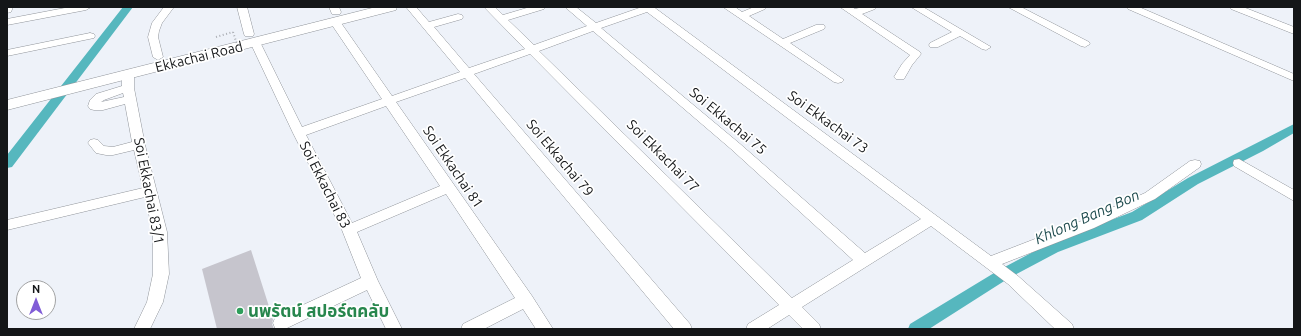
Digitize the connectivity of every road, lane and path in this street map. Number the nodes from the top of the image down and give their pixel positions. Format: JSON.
{"nodes":[{"id":1,"x":8,"y":7,"type":"edge"},
{"id":2,"x":86,"y":7,"type":"edge"},
{"id":3,"x":169,"y":7,"type":"edge"},
{"id":4,"x":242,"y":7,"type":"edge"},
{"id":5,"x":354,"y":7,"type":"edge"},
{"id":6,"x":391,"y":7,"type":"edge"},
{"id":7,"x":411,"y":7,"type":"edge"},
{"id":8,"x":489,"y":7,"type":"edge"},
{"id":9,"x":541,"y":7,"type":"edge"},
{"id":10,"x":570,"y":7,"type":"edge"},
{"id":11,"x":649,"y":7,"type":"edge"},
{"id":12,"x":728,"y":7,"type":"edge"},
{"id":13,"x":762,"y":7,"type":"edge"},
{"id":14,"x":845,"y":7,"type":"edge"},
{"id":15,"x":872,"y":7,"type":"edge"},
{"id":16,"x":916,"y":7,"type":"edge"},
{"id":17,"x":1013,"y":7,"type":"edge"},
{"id":18,"x":1131,"y":7,"type":"edge"},
{"id":19,"x":1234,"y":7,"type":"edge"},
{"id":20,"x":7,"y":10,"type":"edge"},
{"id":21,"x":335,"y":13,"type":"edge"},
{"id":22,"x":856,"y":13,"type":"junction"},
{"id":23,"x":741,"y":16,"type":"junction"},
{"id":24,"x":458,"y":17,"type":"dead end"},
{"id":25,"x":501,"y":19,"type":"junction"},
{"id":26,"x":7,"y":22,"type":"edge"},
{"id":27,"x":428,"y":26,"type":"junction"},
{"id":28,"x":820,"y":27,"type":"dead end"},
{"id":29,"x":593,"y":28,"type":"junction"},
{"id":30,"x":1294,"y":31,"type":"edge"},
{"id":31,"x":960,"y":32,"type":"junction"},
{"id":32,"x":90,"y":36,"type":"dead end"},
{"id":33,"x":216,"y":37,"type":"dead end"},
{"id":34,"x":252,"y":38,"type":"junction"},
{"id":35,"x":782,"y":43,"type":"junction"},
{"id":36,"x":1086,"y":44,"type":"dead end"},
{"id":37,"x":934,"y":45,"type":"dead end"},
{"id":38,"x":986,"y":47,"type":"dead end"},
{"id":39,"x":533,"y":50,"type":"junction"},
{"id":40,"x":7,"y":53,"type":"edge"},
{"id":41,"x":240,"y":54,"type":"dead end"},
{"id":42,"x":158,"y":57,"type":"junction"},
{"id":43,"x":467,"y":73,"type":"junction"},
{"id":44,"x":900,"y":77,"type":"dead end"},
{"id":45,"x":1294,"y":78,"type":"edge"},
{"id":46,"x":87,"y":80,"type":"junction"},
{"id":47,"x":838,"y":80,"type":"dead end"},
{"id":48,"x":129,"y":88,"type":"junction"},
{"id":49,"x":7,"y":95,"type":"edge"},
{"id":50,"x":390,"y":100,"type":"junction"},
{"id":51,"x":7,"y":105,"type":"edge"},
{"id":52,"x":299,"y":133,"type":"junction"},
{"id":53,"x":94,"y":143,"type":"dead end"},
{"id":54,"x":139,"y":145,"type":"junction"},
{"id":55,"x":1239,"y":163,"type":"dead end"},
{"id":56,"x":1195,"y":164,"type":"dead end"},
{"id":57,"x":448,"y":188,"type":"junction"},
{"id":58,"x":151,"y":191,"type":"junction"},
{"id":59,"x":1294,"y":196,"type":"edge"},
{"id":60,"x":931,"y":219,"type":"junction"},
{"id":61,"x":7,"y":225,"type":"edge"},
{"id":62,"x":349,"y":230,"type":"junction"},
{"id":63,"x":864,"y":261,"type":"junction"},
{"id":64,"x":990,"y":262,"type":"junction"},
{"id":65,"x":370,"y":281,"type":"junction"},
{"id":66,"x":526,"y":300,"type":"junction"},
{"id":67,"x":791,"y":306,"type":"junction"},
{"id":68,"x":281,"y":323,"type":"dead end"},
{"id":69,"x":142,"y":329,"type":"edge"},
{"id":70,"x":394,"y":329,"type":"edge"},
{"id":71,"x":469,"y":329,"type":"edge"},
{"id":72,"x":545,"y":329,"type":"edge"},
{"id":73,"x":684,"y":329,"type":"edge"},
{"id":74,"x":754,"y":329,"type":"edge"},
{"id":75,"x":813,"y":329,"type":"edge"},
{"id":76,"x":1066,"y":329,"type":"edge"}],
"edges":[{"from":1,"to":20,"type":"street"},
{"from":2,"to":26,"type":"street"},
{"from":3,"to":42,"type":"street"},
{"from":4,"to":34,"type":"street","name":"Soi Ekkachai 83"},
{"from":5,"to":21,"type":"main road","name":"Ekkachai Road"},
{"from":6,"to":21,"type":"main road","name":"Ekkachai Road"},
{"from":7,"to":27,"type":"street","name":"Soi Ekkachai 79"},
{"from":8,"to":25,"type":"street","name":"Soi Ekkachai 77"},
{"from":9,"to":25,"type":"street"},
{"from":10,"to":29,"type":"street","name":"Soi Ekkachai 75"},
{"from":11,"to":29,"type":"street"},
{"from":11,"to":60,"type":"street","name":"Soi Ekkachai 73"},
{"from":12,"to":23,"type":"street"},
{"from":13,"to":23,"type":"street"},
{"from":14,"to":22,"type":"street"},
{"from":15,"to":22,"type":"street"},
{"from":16,"to":31,"type":"street"},
{"from":17,"to":36,"type":"street"},
{"from":18,"to":45,"type":"street"},
{"from":19,"to":30,"type":"street"},
{"from":21,"to":34,"type":"main road","name":"Ekkachai Road"},
{"from":21,"to":50,"type":"street","name":"Soi Ekkachai 81"},
{"from":22,"to":44,"type":"street"},
{"from":23,"to":35,"type":"street"},
{"from":24,"to":27,"type":"street"},
{"from":25,"to":39,"type":"street","name":"Soi Ekkachai 77"},
{"from":27,"to":43,"type":"street","name":"Soi Ekkachai 79"},
{"from":28,"to":35,"type":"street"},
{"from":29,"to":39,"type":"street"},
{"from":29,"to":63,"type":"street","name":"Soi Ekkachai 75"},
{"from":31,"to":37,"type":"street"},
{"from":31,"to":38,"type":"street"},
{"from":32,"to":40,"type":"street"},
{"from":33,"to":41,"type":"path","bridge":true},
{"from":34,"to":42,"type":"main road","name":"Ekkachai Road"},
{"from":34,"to":48,"type":"main road","name":"Ekkachai Road"},
{"from":34,"to":52,"type":"street","name":"Soi Ekkachai 83"},
{"from":35,"to":47,"type":"street"},
{"from":39,"to":43,"type":"street"},
{"from":39,"to":67,"type":"street","name":"Soi Ekkachai 77"},
{"from":42,"to":46,"type":"main road","name":"Ekkachai Road"},
{"from":43,"to":50,"type":"street"},
{"from":43,"to":73,"type":"street","name":"Soi Ekkachai 79"},
{"from":46,"to":48,"type":"main road","name":"Ekkachai Road"},
{"from":46,"to":49,"type":"main road","name":"Ekkachai Road"},
{"from":46,"to":51,"type":"main road","name":"Ekkachai Road"},
{"from":48,"to":54,"type":"street","name":"Soi Ekkachai 83/1"},
{"from":50,"to":52,"type":"street"},
{"from":50,"to":57,"type":"street","name":"Soi Ekkachai 81"},
{"from":52,"to":62,"type":"street","name":"Soi Ekkachai 83"},
{"from":53,"to":54,"type":"street"},
{"from":54,"to":58,"type":"street","name":"Soi Ekkachai 83/1"},
{"from":55,"to":59,"type":"street"},
{"from":56,"to":64,"type":"street"},
{"from":57,"to":62,"type":"street"},
{"from":57,"to":66,"type":"street","name":"Soi Ekkachai 81"},
{"from":58,"to":61,"type":"street"},
{"from":58,"to":69,"type":"street","name":"Soi Ekkachai 83/1"},
{"from":60,"to":63,"type":"street"},
{"from":60,"to":64,"type":"street","name":"Soi Ekkachai 73"},
{"from":62,"to":65,"type":"street","name":"Soi Ekkachai 83"},
{"from":63,"to":67,"type":"street"},
{"from":64,"to":76,"type":"street","name":"Soi Ekkachai 73"},
{"from":65,"to":68,"type":"street"},
{"from":65,"to":70,"type":"street","name":"Soi Ekkachai 83"},
{"from":66,"to":71,"type":"street"},
{"from":66,"to":72,"type":"street","name":"Soi Ekkachai 81"},
{"from":67,"to":74,"type":"street"},
{"from":67,"to":75,"type":"street","name":"Soi Ekkachai 77"}]}
